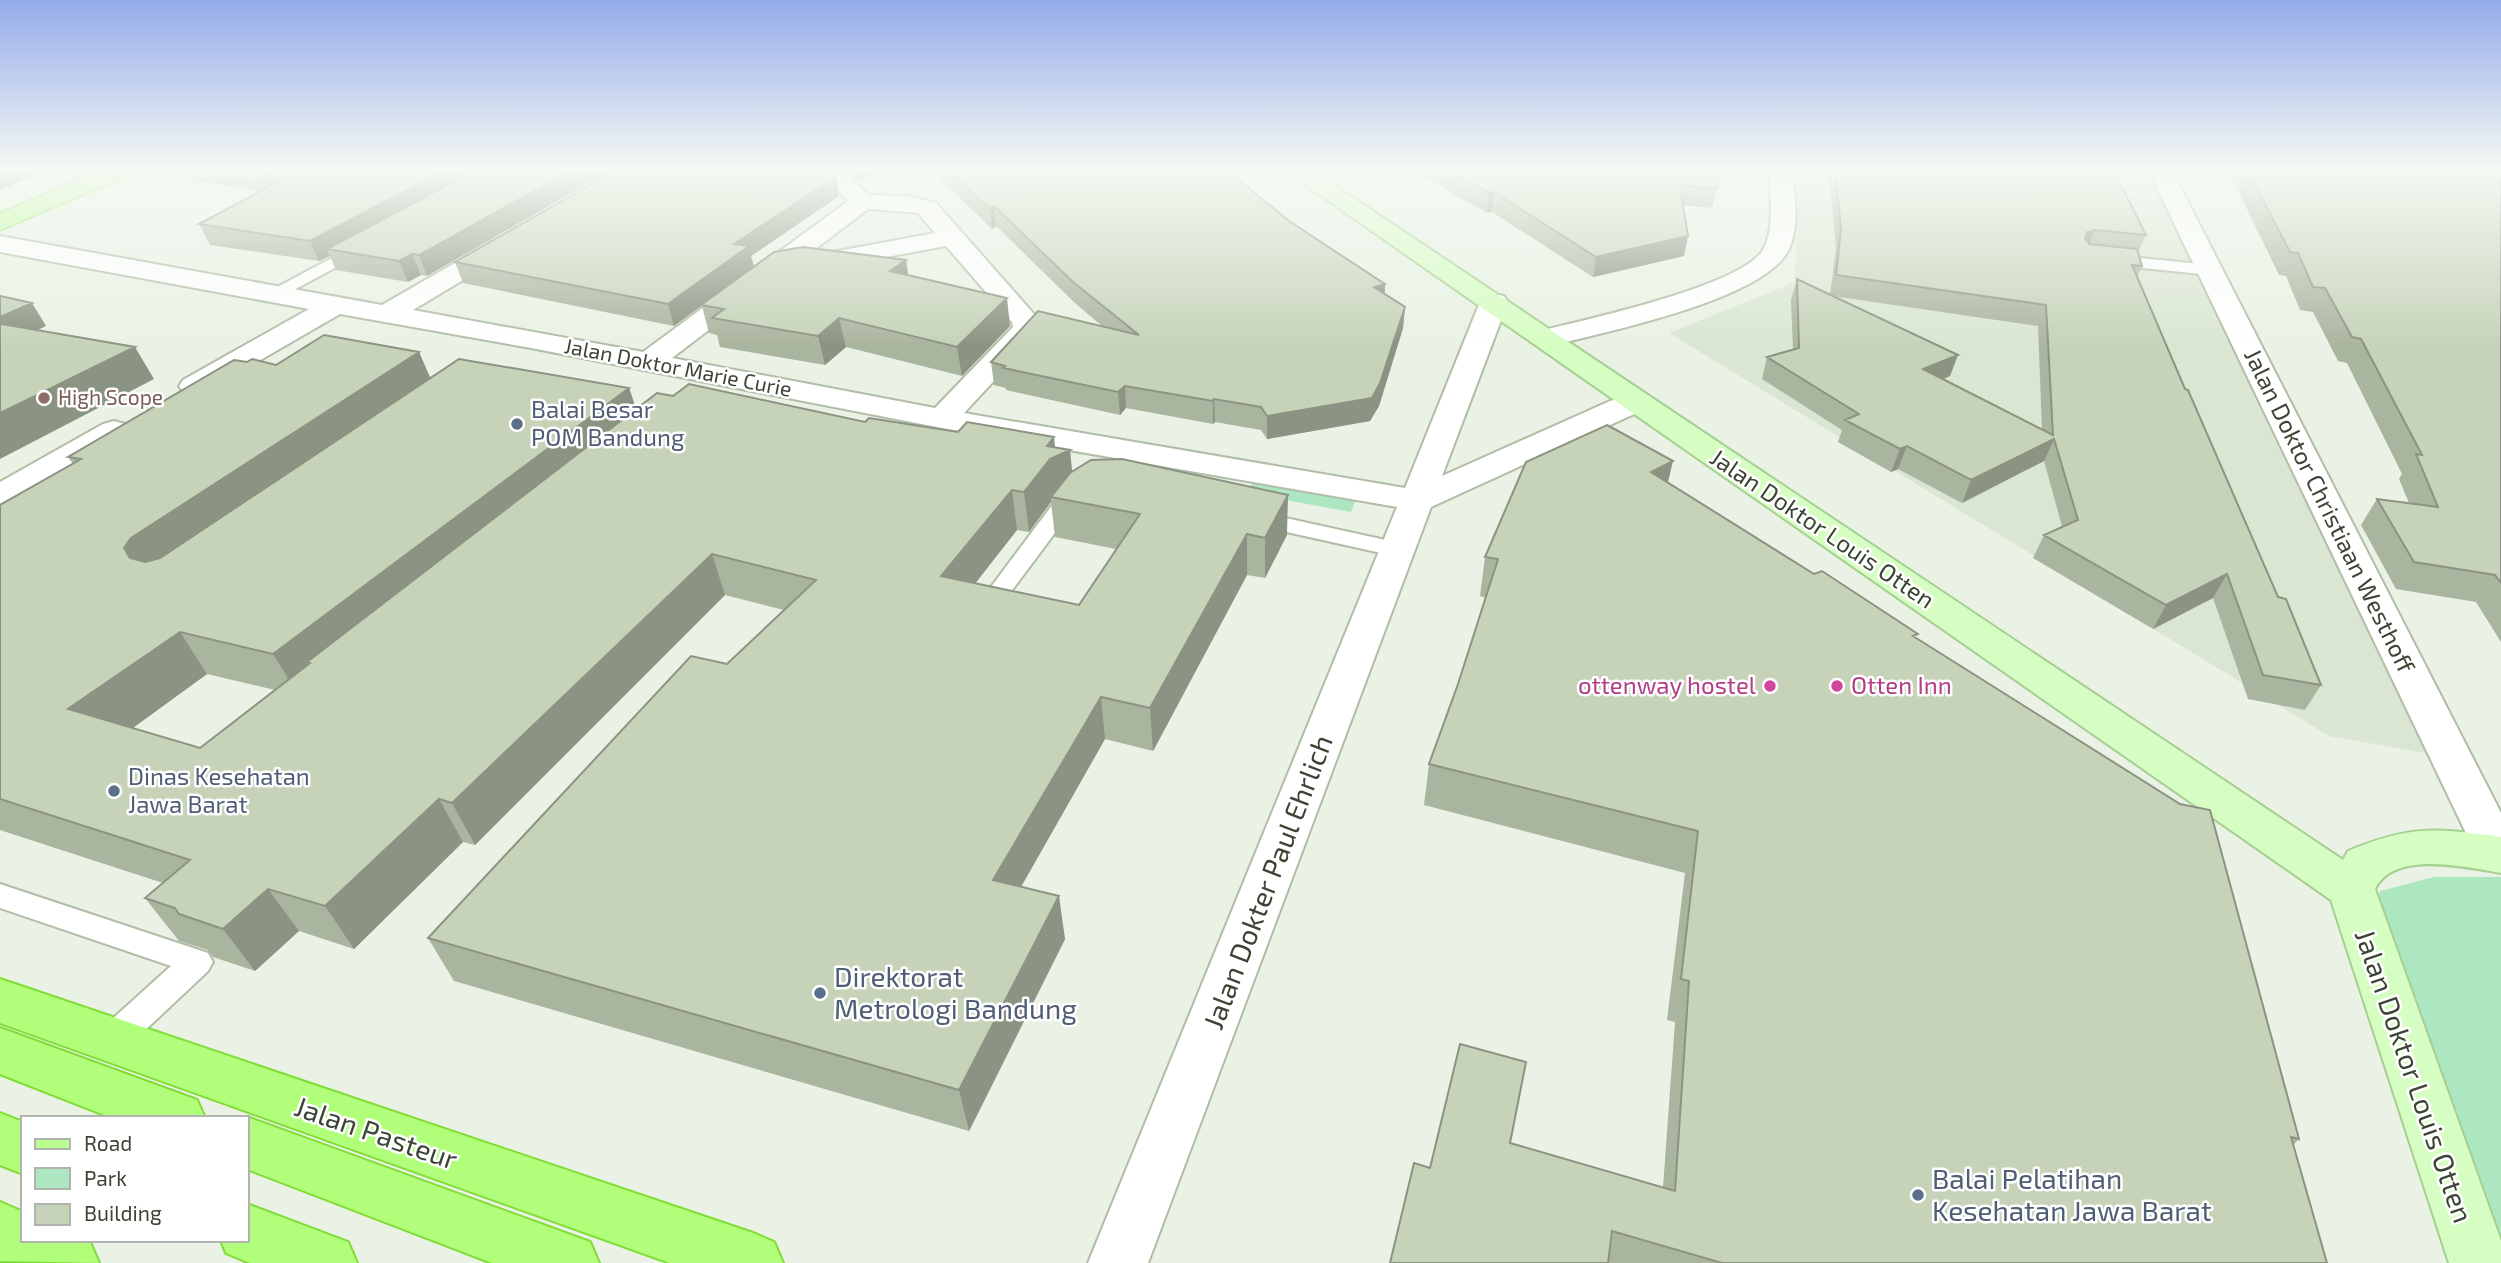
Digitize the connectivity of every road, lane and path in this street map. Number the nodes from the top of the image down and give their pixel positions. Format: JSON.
{"nodes":[{"id":1,"x":829,"y":228,"type":"edge"},
{"id":2,"x":945,"y":228,"type":"edge"},
{"id":3,"x":1382,"y":228,"type":"edge"},
{"id":4,"x":1782,"y":228,"type":"edge"},
{"id":5,"x":2188,"y":228,"type":"edge"},
{"id":6,"x":526,"y":233,"type":"edge"},
{"id":7,"x":953,"y":237,"type":"junction"},
{"id":8,"x":379,"y":238,"type":"edge"},
{"id":9,"x":0,"y":244,"type":"edge"},
{"id":10,"x":2087,"y":257,"type":"edge"},
{"id":11,"x":773,"y":271,"type":"junction"},
{"id":12,"x":2210,"y":271,"type":"junction"},
{"id":13,"x":273,"y":294,"type":"junction"},
{"id":14,"x":1494,"y":302,"type":"junction"},
{"id":15,"x":336,"y":305,"type":"junction"},
{"id":16,"x":386,"y":314,"type":"junction"},
{"id":17,"x":1546,"y":338,"type":"junction"},
{"id":18,"x":531,"y":339,"type":"junction"},
{"id":19,"x":502,"y":360,"type":"dead end"},
{"id":20,"x":649,"y":362,"type":"junction"},
{"id":21,"x":1638,"y":403,"type":"junction"},
{"id":22,"x":942,"y":419,"type":"junction"},
{"id":23,"x":1090,"y":491,"type":"edge"},
{"id":24,"x":0,"y":496,"type":"edge"},
{"id":25,"x":1418,"y":500,"type":"junction"},
{"id":26,"x":1235,"y":514,"type":"edge"},
{"id":27,"x":1399,"y":550,"type":"junction"},
{"id":28,"x":999,"y":592,"type":"edge"},
{"id":29,"x":2500,"y":855,"type":"edge"},
{"id":30,"x":2351,"y":889,"type":"junction"},
{"id":31,"x":0,"y":896,"type":"edge"},
{"id":32,"x":0,"y":1001,"type":"edge"},
{"id":33,"x":111,"y":1041,"type":"junction"},
{"id":34,"x":0,"y":1051,"type":"edge"},
{"id":35,"x":173,"y":1116,"type":"edge"},
{"id":36,"x":0,"y":1139,"type":"edge"},
{"id":37,"x":248,"y":1143,"type":"edge"},
{"id":38,"x":21,"y":1147,"type":"edge"},
{"id":39,"x":0,"y":1231,"type":"edge"},
{"id":40,"x":248,"y":1233,"type":"edge"},
{"id":41,"x":21,"y":1241,"type":"edge"},
{"id":42,"x":24,"y":1242,"type":"edge"},
{"id":43,"x":0,"y":1255,"type":"edge"},
{"id":44,"x":14,"y":1263,"type":"edge"},
{"id":45,"x":69,"y":1263,"type":"edge"},
{"id":46,"x":327,"y":1263,"type":"edge"},
{"id":47,"x":569,"y":1263,"type":"edge"},
{"id":48,"x":753,"y":1263,"type":"edge"},
{"id":49,"x":1118,"y":1263,"type":"edge"},
{"id":50,"x":2479,"y":1263,"type":"edge"}],
"edges":[{"from":1,"to":11,"type":"street"},
{"from":2,"to":7,"type":"street"},
{"from":3,"to":14,"type":"main road","name":"Jalan Doktor Louis Otten"},
{"from":4,"to":17,"type":"street"},
{"from":5,"to":12,"type":"street","name":"Jalan Doktor Christiaan Westhoff"},
{"from":6,"to":16,"type":"street"},
{"from":7,"to":11,"type":"street"},
{"from":7,"to":22,"type":"street"},
{"from":8,"to":13,"type":"lane"},
{"from":9,"to":13,"type":"street","name":"Jalan Doktor Marie Curie"},
{"from":10,"to":12,"type":"lane"},
{"from":11,"to":20,"type":"street"},
{"from":12,"to":29,"type":"street","name":"Jalan Doktor Christiaan Westhoff"},
{"from":13,"to":15,"type":"street","name":"Jalan Doktor Marie Curie"},
{"from":14,"to":17,"type":"main road","name":"Jalan Doktor Louis Otten"},
{"from":14,"to":25,"type":"street","name":"Jalan Dokter Paul Ehrlich"},
{"from":15,"to":16,"type":"street","name":"Jalan Doktor Marie Curie"},
{"from":15,"to":24,"type":"street"},
{"from":16,"to":18,"type":"street","name":"Jalan Doktor Marie Curie"},
{"from":17,"to":21,"type":"main road","name":"Jalan Doktor Louis Otten"},
{"from":18,"to":19,"type":"street"},
{"from":18,"to":20,"type":"street","name":"Jalan Doktor Marie Curie"},
{"from":20,"to":22,"type":"street","name":"Jalan Doktor Marie Curie"},
{"from":21,"to":25,"type":"street"},
{"from":21,"to":30,"type":"main road","name":"Jalan Doktor Louis Otten"},
{"from":22,"to":25,"type":"street","name":"Jalan Doktor Marie Curie"},
{"from":23,"to":28,"type":"lane"},
{"from":25,"to":27,"type":"street","name":"Jalan Dokter Paul Ehrlich"},
{"from":26,"to":27,"type":"lane"},
{"from":27,"to":49,"type":"street","name":"Jalan Dokter Paul Ehrlich"},
{"from":29,"to":30,"type":"main road"},
{"from":30,"to":50,"type":"main road","name":"Jalan Doktor Louis Otten"},
{"from":31,"to":33,"type":"lane"},
{"from":32,"to":33,"type":"highway","name":"Jalan Pasteur"},
{"from":33,"to":48,"type":"highway","name":"Jalan Pasteur"},
{"from":34,"to":35,"type":"highway"},
{"from":36,"to":38,"type":"highway"},
{"from":37,"to":47,"type":"highway"},
{"from":39,"to":41,"type":"highway"},
{"from":40,"to":46,"type":"highway"},
{"from":42,"to":45,"type":"highway"},
{"from":43,"to":44,"type":"highway"}]}
